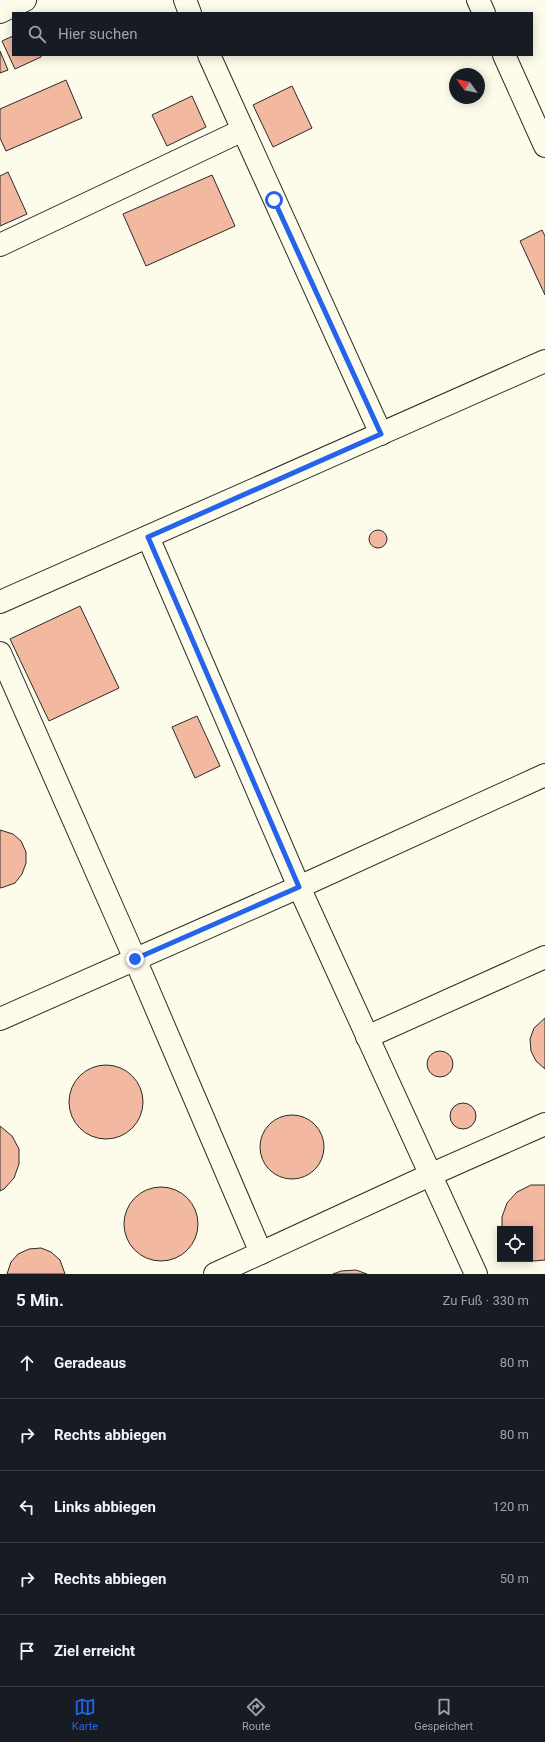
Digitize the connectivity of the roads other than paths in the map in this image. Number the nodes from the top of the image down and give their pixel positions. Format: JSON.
{"nodes":[{"id":1,"x":25,"y":0,"type":"edge"},
{"id":2,"x":185,"y":0,"type":"edge"},
{"id":3,"x":478,"y":0,"type":"edge"},
{"id":4,"x":0,"y":12,"type":"edge"},
{"id":5,"x":190,"y":12,"type":"edge"},
{"id":6,"x":484,"y":12,"type":"edge"},
{"id":7,"x":209,"y":56,"type":"edge"},
{"id":8,"x":504,"y":56,"type":"edge"},
{"id":9,"x":243,"y":130,"type":"junction"},
{"id":10,"x":545,"y":146,"type":"edge"},
{"id":11,"x":0,"y":245,"type":"edge"},
{"id":12,"x":545,"y":361,"type":"edge"},
{"id":13,"x":381,"y":434,"type":"junction"},
{"id":14,"x":148,"y":537,"type":"junction"},
{"id":15,"x":0,"y":602,"type":"edge"},
{"id":16,"x":0,"y":653,"type":"edge"},
{"id":17,"x":545,"y":775,"type":"edge"},
{"id":18,"x":299,"y":887,"type":"junction"},
{"id":19,"x":545,"y":957,"type":"edge"},
{"id":20,"x":135,"y":959,"type":"junction"},
{"id":21,"x":0,"y":1019,"type":"edge"},
{"id":22,"x":367,"y":1037,"type":"junction"},
{"id":23,"x":545,"y":1124,"type":"edge"},
{"id":24,"x":430,"y":1175,"type":"junction"},
{"id":25,"x":261,"y":1253,"type":"junction"},
{"id":26,"x":216,"y":1274,"type":"edge"},
{"id":27,"x":476,"y":1274,"type":"edge"}],
"edges":[{"from":1,"to":4,"type":"lane"},
{"from":2,"to":5,"type":"lane"},
{"from":3,"to":6,"type":"lane"},
{"from":7,"to":9,"type":"lane"},
{"from":8,"to":10,"type":"lane"},
{"from":9,"to":11,"type":"lane"},
{"from":9,"to":13,"type":"lane"},
{"from":12,"to":13,"type":"lane"},
{"from":13,"to":14,"type":"lane"},
{"from":14,"to":15,"type":"lane"},
{"from":14,"to":18,"type":"lane"},
{"from":16,"to":20,"type":"lane"},
{"from":17,"to":18,"type":"lane"},
{"from":18,"to":20,"type":"lane"},
{"from":18,"to":22,"type":"lane"},
{"from":19,"to":22,"type":"lane"},
{"from":20,"to":21,"type":"lane"},
{"from":20,"to":25,"type":"lane"},
{"from":22,"to":24,"type":"lane"},
{"from":23,"to":24,"type":"lane"},
{"from":24,"to":25,"type":"lane"},
{"from":24,"to":27,"type":"lane"},
{"from":25,"to":26,"type":"lane"}]}
